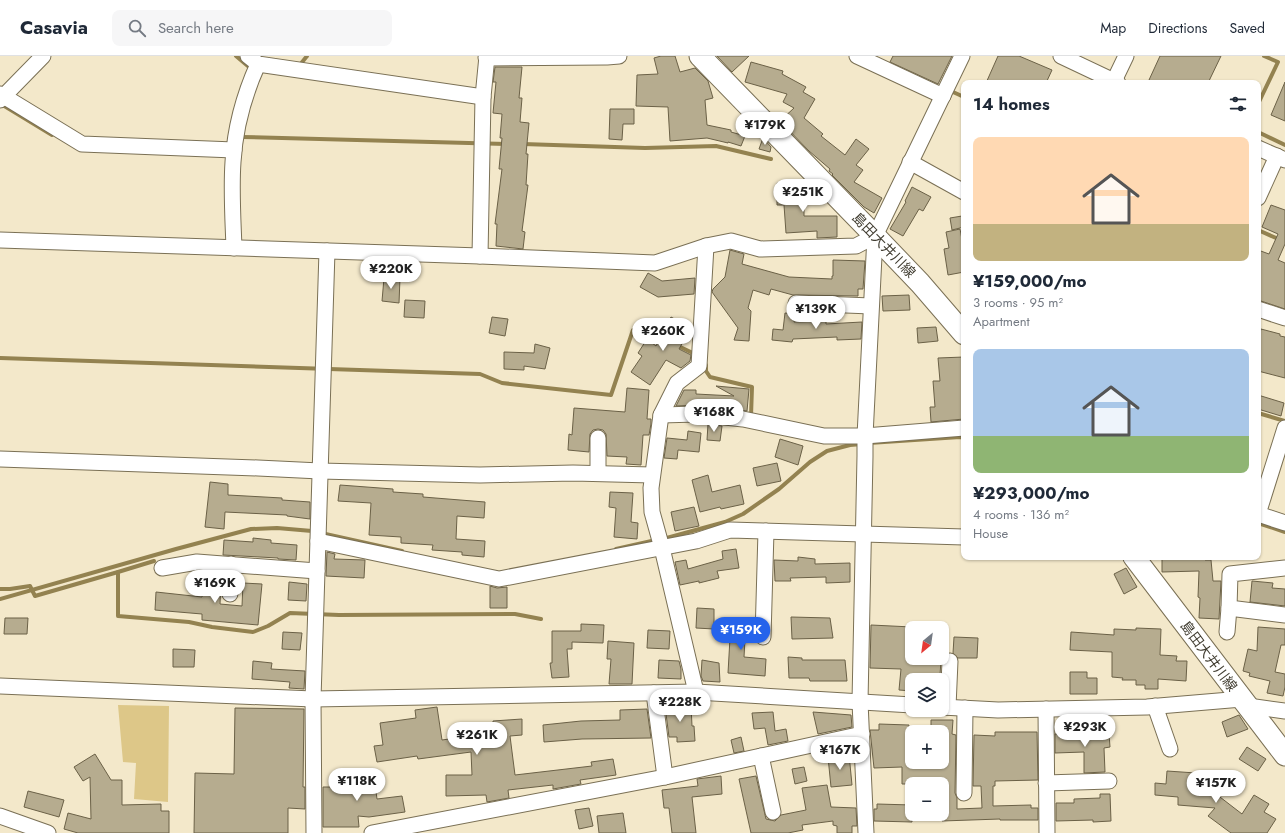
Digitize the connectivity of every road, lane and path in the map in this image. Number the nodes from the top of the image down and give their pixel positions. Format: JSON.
{"nodes":[{"id":1,"x":43,"y":56,"type":"edge"},
{"id":2,"x":619,"y":56,"type":"edge"},
{"id":3,"x":700,"y":56,"type":"edge"},
{"id":4,"x":857,"y":56,"type":"edge"},
{"id":5,"x":962,"y":56,"type":"edge"},
{"id":6,"x":1061,"y":56,"type":"edge"},
{"id":7,"x":1126,"y":56,"type":"edge"},
{"id":8,"x":486,"y":57,"type":"edge"},
{"id":9,"x":253,"y":60,"type":"edge"},
{"id":10,"x":1112,"y":80,"type":"edge"},
{"id":11,"x":1117,"y":80,"type":"edge"},
{"id":12,"x":943,"y":96,"type":"junction"},
{"id":13,"x":1,"y":97,"type":"edge"},
{"id":14,"x":483,"y":98,"type":"junction"},
{"id":15,"x":1261,"y":149,"type":"edge"},
{"id":16,"x":234,"y":150,"type":"junction"},
{"id":17,"x":1281,"y":158,"type":"edge"},
{"id":18,"x":910,"y":162,"type":"junction"},
{"id":19,"x":961,"y":190,"type":"edge"},
{"id":20,"x":1261,"y":193,"type":"edge"},
{"id":21,"x":875,"y":236,"type":"junction"},
{"id":22,"x":0,"y":240,"type":"edge"},
{"id":23,"x":706,"y":246,"type":"junction"},
{"id":24,"x":234,"y":248,"type":"junction"},
{"id":25,"x":327,"y":251,"type":"junction"},
{"id":26,"x":480,"y":256,"type":"junction"},
{"id":27,"x":796,"y":303,"type":"dead end"},
{"id":28,"x":872,"y":306,"type":"junction"},
{"id":29,"x":1261,"y":310,"type":"edge"},
{"id":30,"x":1285,"y":318,"type":"edge"},
{"id":31,"x":961,"y":331,"type":"edge"},
{"id":32,"x":660,"y":415,"type":"junction"},
{"id":33,"x":961,"y":428,"type":"edge"},
{"id":34,"x":1285,"y":428,"type":"edge"},
{"id":35,"x":865,"y":436,"type":"junction"},
{"id":36,"x":598,"y":438,"type":"dead end"},
{"id":37,"x":0,"y":459,"type":"edge"},
{"id":38,"x":320,"y":471,"type":"junction"},
{"id":39,"x":598,"y":473,"type":"junction"},
{"id":40,"x":652,"y":475,"type":"junction"},
{"id":41,"x":1261,"y":504,"type":"edge"},
{"id":42,"x":1261,"y":515,"type":"edge"},
{"id":43,"x":1285,"y":523,"type":"edge"},
{"id":44,"x":766,"y":531,"type":"junction"},
{"id":45,"x":864,"y":533,"type":"junction"},
{"id":46,"x":961,"y":537,"type":"edge"},
{"id":47,"x":318,"y":541,"type":"junction"},
{"id":48,"x":662,"y":548,"type":"junction"},
{"id":49,"x":1136,"y":560,"type":"edge"},
{"id":50,"x":231,"y":564,"type":"junction"},
{"id":51,"x":162,"y":568,"type":"dead end"},
{"id":52,"x":1285,"y":568,"type":"edge"},
{"id":53,"x":317,"y":571,"type":"junction"},
{"id":54,"x":230,"y":594,"type":"dead end"},
{"id":55,"x":1229,"y":608,"type":"junction"},
{"id":56,"x":1285,"y":615,"type":"edge"},
{"id":57,"x":1227,"y":632,"type":"dead end"},
{"id":58,"x":763,"y":637,"type":"dead end"},
{"id":59,"x":950,"y":661,"type":"dead end"},
{"id":60,"x":949,"y":673,"type":"edge"},
{"id":61,"x":0,"y":686,"type":"edge"},
{"id":62,"x":696,"y":692,"type":"junction"},
{"id":63,"x":654,"y":693,"type":"junction"},
{"id":64,"x":314,"y":699,"type":"junction"},
{"id":65,"x":860,"y":702,"type":"junction"},
{"id":66,"x":1245,"y":703,"type":"junction"},
{"id":67,"x":905,"y":705,"type":"edge"},
{"id":68,"x":1155,"y":706,"type":"junction"},
{"id":69,"x":949,"y":707,"type":"edge"},
{"id":70,"x":965,"y":708,"type":"junction"},
{"id":71,"x":1046,"y":709,"type":"junction"},
{"id":72,"x":1285,"y":711,"type":"edge"},
{"id":73,"x":862,"y":734,"type":"junction"},
{"id":74,"x":1170,"y":749,"type":"dead end"},
{"id":75,"x":1285,"y":755,"type":"edge"},
{"id":76,"x":761,"y":756,"type":"junction"},
{"id":77,"x":665,"y":777,"type":"junction"},
{"id":78,"x":1109,"y":781,"type":"dead end"},
{"id":79,"x":1046,"y":783,"type":"junction"},
{"id":80,"x":964,"y":793,"type":"dead end"},
{"id":81,"x":773,"y":812,"type":"dead end"},
{"id":82,"x":0,"y":816,"type":"edge"},
{"id":83,"x":48,"y":833,"type":"edge"},
{"id":84,"x":314,"y":833,"type":"edge"},
{"id":85,"x":372,"y":833,"type":"edge"},
{"id":86,"x":866,"y":833,"type":"edge"},
{"id":87,"x":1046,"y":833,"type":"edge"}],
"edges":[{"from":1,"to":13,"type":"street"},
{"from":2,"to":8,"type":"street"},
{"from":3,"to":21,"type":"main road","name":"島田大井川線"},
{"from":4,"to":12,"type":"street"},
{"from":5,"to":12,"type":"street"},
{"from":6,"to":10,"type":"street"},
{"from":7,"to":11,"type":"street"},
{"from":8,"to":14,"type":"street"},
{"from":9,"to":14,"type":"street"},
{"from":9,"to":16,"type":"street"},
{"from":12,"to":18,"type":"street"},
{"from":13,"to":16,"type":"street"},
{"from":14,"to":26,"type":"street"},
{"from":15,"to":17,"type":"street"},
{"from":16,"to":24,"type":"street"},
{"from":17,"to":20,"type":"street"},
{"from":18,"to":19,"type":"street"},
{"from":18,"to":21,"type":"street"},
{"from":21,"to":23,"type":"street"},
{"from":21,"to":28,"type":"street"},
{"from":21,"to":31,"type":"main road","name":"島田大井川線"},
{"from":22,"to":24,"type":"street"},
{"from":23,"to":26,"type":"street"},
{"from":23,"to":32,"type":"street"},
{"from":24,"to":25,"type":"street"},
{"from":25,"to":26,"type":"street"},
{"from":25,"to":38,"type":"street"},
{"from":27,"to":28,"type":"street"},
{"from":28,"to":35,"type":"street"},
{"from":29,"to":30,"type":"street"},
{"from":32,"to":35,"type":"street"},
{"from":32,"to":40,"type":"street"},
{"from":33,"to":35,"type":"street"},
{"from":34,"to":41,"type":"street"},
{"from":35,"to":45,"type":"street"},
{"from":36,"to":39,"type":"street"},
{"from":37,"to":38,"type":"street"},
{"from":38,"to":39,"type":"street"},
{"from":38,"to":47,"type":"street"},
{"from":39,"to":40,"type":"street"},
{"from":40,"to":48,"type":"street"},
{"from":42,"to":43,"type":"street"},
{"from":44,"to":45,"type":"street"},
{"from":44,"to":48,"type":"street"},
{"from":44,"to":58,"type":"street"},
{"from":45,"to":46,"type":"street"},
{"from":45,"to":65,"type":"street"},
{"from":47,"to":48,"type":"street"},
{"from":47,"to":53,"type":"street"},
{"from":48,"to":62,"type":"street"},
{"from":49,"to":66,"type":"main road","name":"島田大井川線"},
{"from":50,"to":51,"type":"street"},
{"from":50,"to":53,"type":"street"},
{"from":50,"to":54,"type":"street"},
{"from":52,"to":55,"type":"street"},
{"from":53,"to":64,"type":"street"},
{"from":55,"to":56,"type":"street"},
{"from":55,"to":57,"type":"street"},
{"from":59,"to":60,"type":"street"},
{"from":61,"to":64,"type":"street"},
{"from":62,"to":63,"type":"street"},
{"from":62,"to":65,"type":"street"},
{"from":63,"to":64,"type":"street"},
{"from":63,"to":77,"type":"street"},
{"from":64,"to":84,"type":"street"},
{"from":65,"to":67,"type":"street"},
{"from":65,"to":73,"type":"street"},
{"from":66,"to":68,"type":"street"},
{"from":66,"to":72,"type":"street"},
{"from":66,"to":75,"type":"main road","name":"島田大井川線"},
{"from":68,"to":71,"type":"street"},
{"from":68,"to":74,"type":"street"},
{"from":69,"to":70,"type":"street"},
{"from":70,"to":71,"type":"street"},
{"from":70,"to":80,"type":"street"},
{"from":71,"to":79,"type":"street"},
{"from":73,"to":76,"type":"street"},
{"from":73,"to":86,"type":"street"},
{"from":76,"to":77,"type":"street"},
{"from":76,"to":81,"type":"street"},
{"from":77,"to":85,"type":"street"},
{"from":78,"to":79,"type":"street"},
{"from":79,"to":87,"type":"street"},
{"from":82,"to":83,"type":"street"}]}
